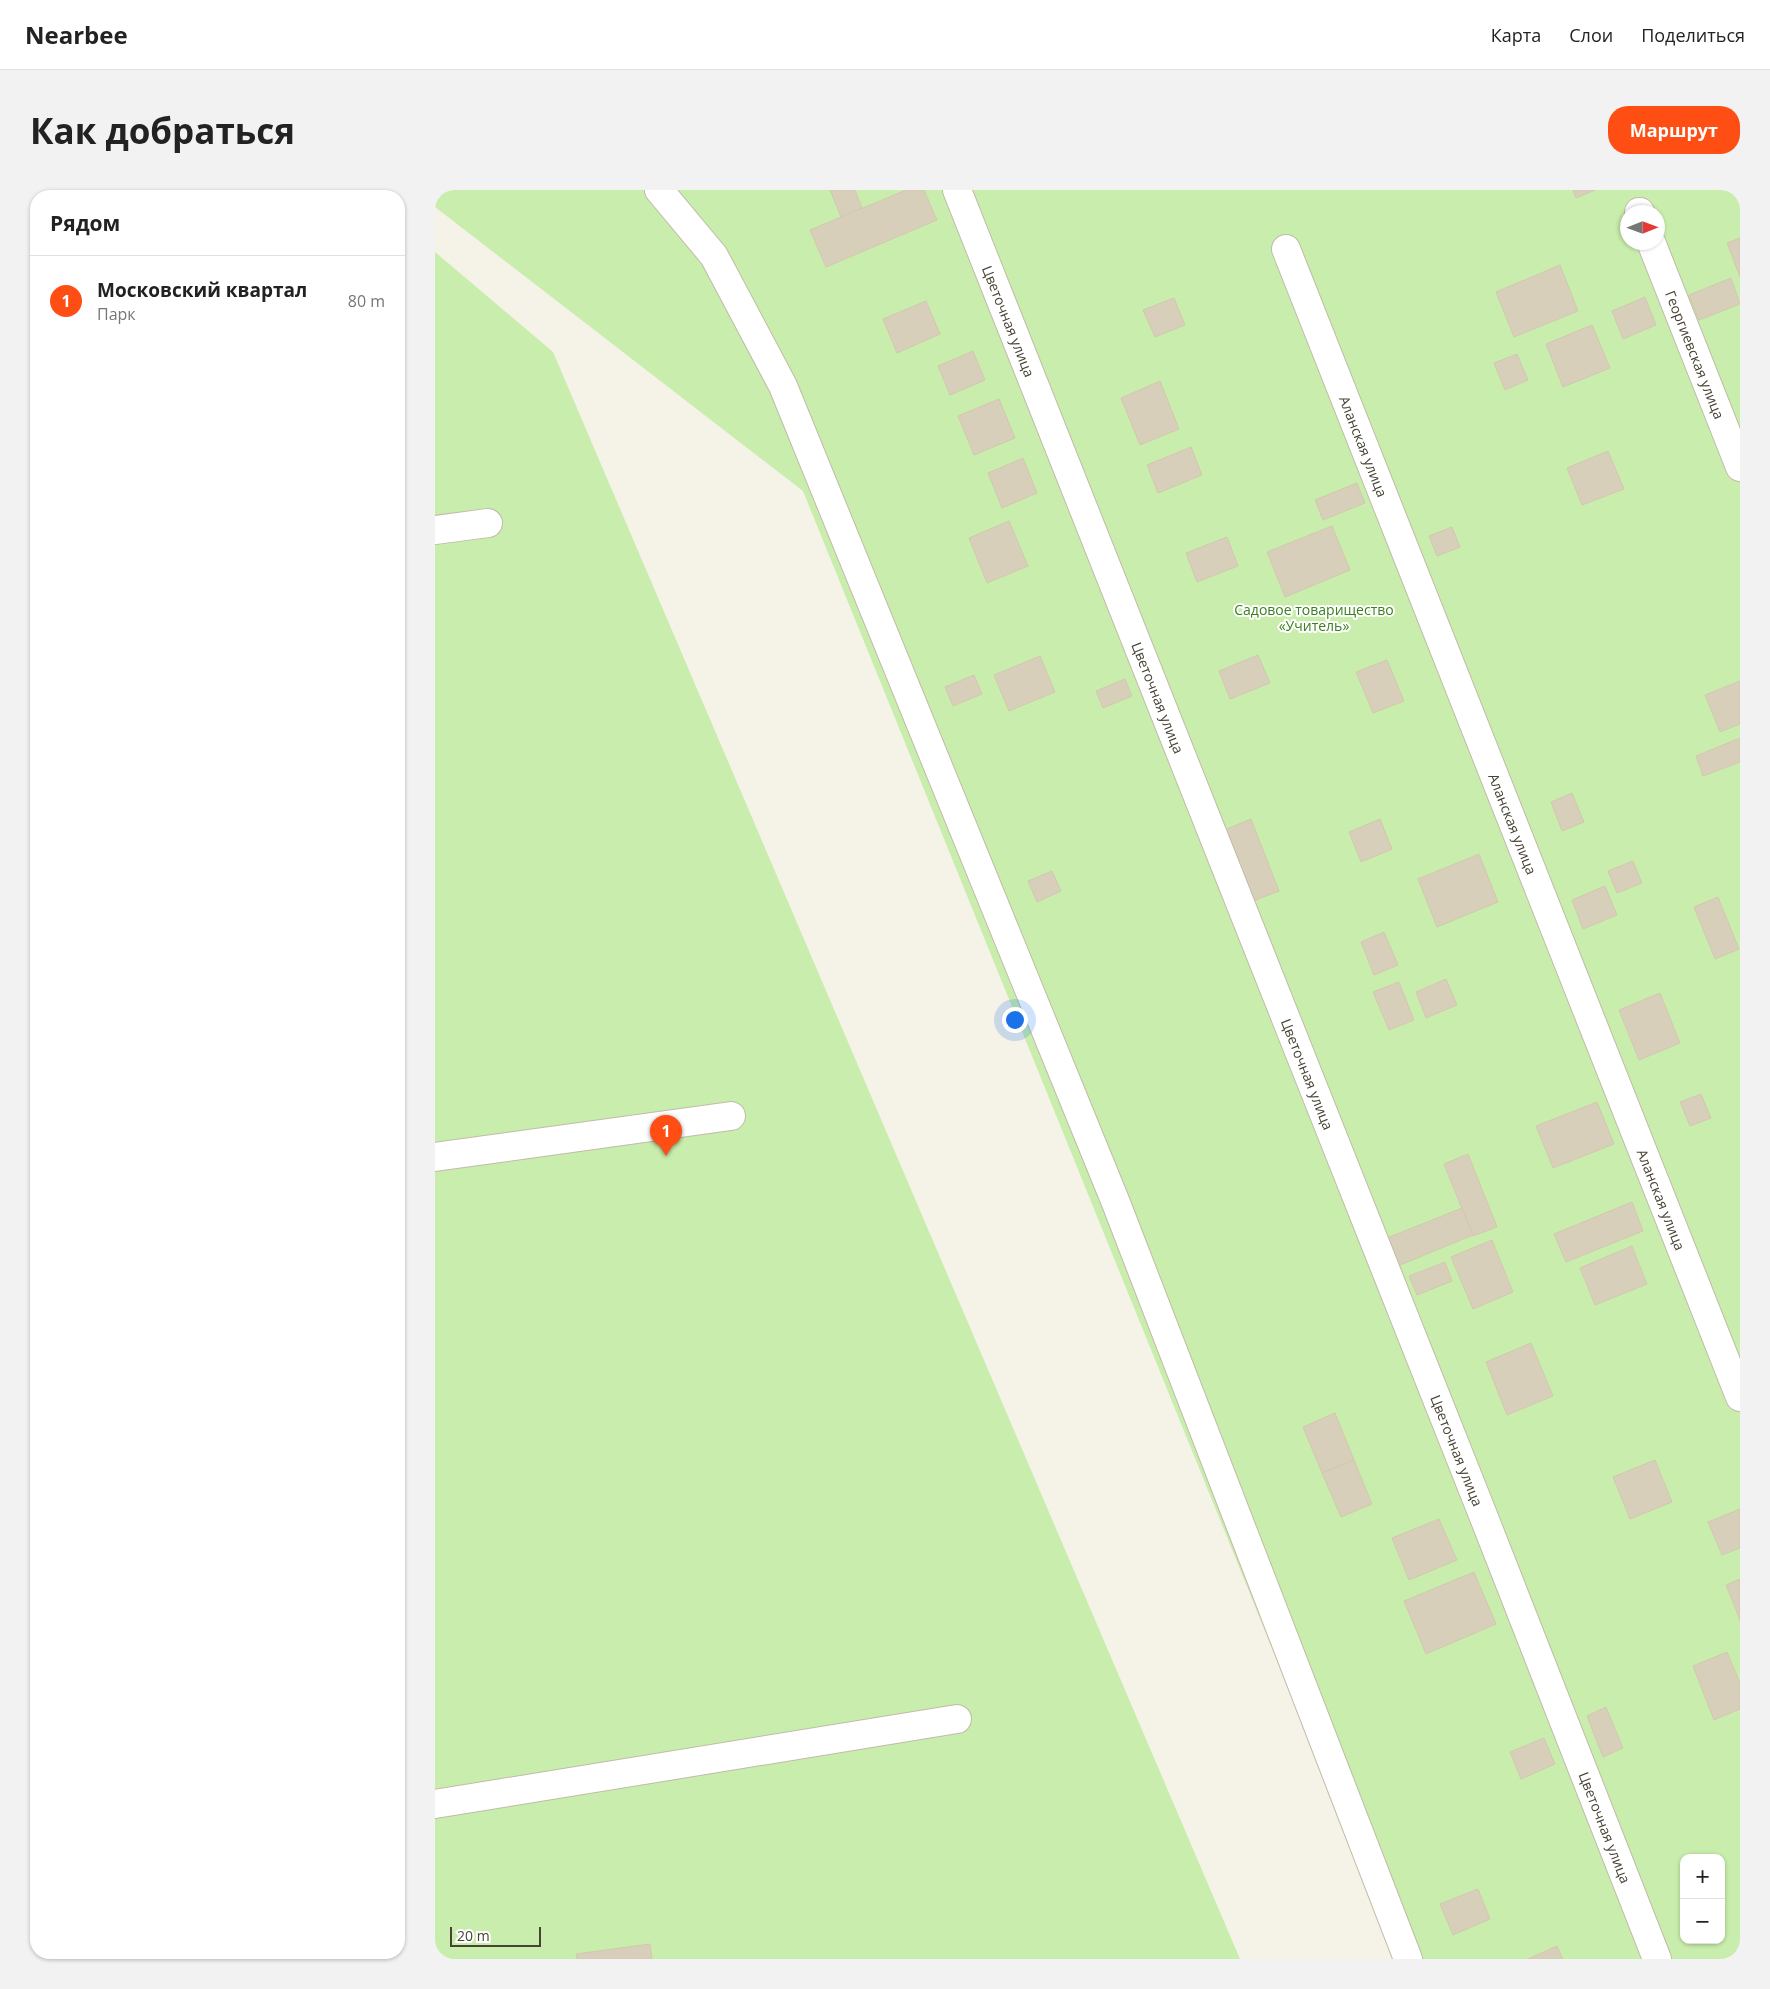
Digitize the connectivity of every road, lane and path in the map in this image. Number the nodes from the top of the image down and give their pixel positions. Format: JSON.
{"nodes":[{"id":1,"x":659,"y":190,"type":"edge"},
{"id":2,"x":957,"y":190,"type":"edge"},
{"id":3,"x":1286,"y":249,"type":"dead end"},
{"id":4,"x":1654,"y":250,"type":"edge"},
{"id":5,"x":1740,"y":467,"type":"edge"},
{"id":6,"x":487,"y":524,"type":"dead end"},
{"id":7,"x":435,"y":530,"type":"edge"},
{"id":8,"x":731,"y":1116,"type":"dead end"},
{"id":9,"x":435,"y":1158,"type":"edge"},
{"id":10,"x":1740,"y":1397,"type":"edge"},
{"id":11,"x":957,"y":1719,"type":"dead end"},
{"id":12,"x":435,"y":1804,"type":"edge"},
{"id":13,"x":1408,"y":1959,"type":"edge"},
{"id":14,"x":1657,"y":1959,"type":"edge"}],
"edges":[{"from":1,"to":13,"type":"street"},
{"from":2,"to":14,"type":"street","name":"Цветочная улица"},
{"from":3,"to":10,"type":"street","name":"Аланская улица"},
{"from":4,"to":5,"type":"street","name":"Георгиевская улица"},
{"from":6,"to":7,"type":"street"},
{"from":8,"to":9,"type":"street"},
{"from":11,"to":12,"type":"street"}]}
